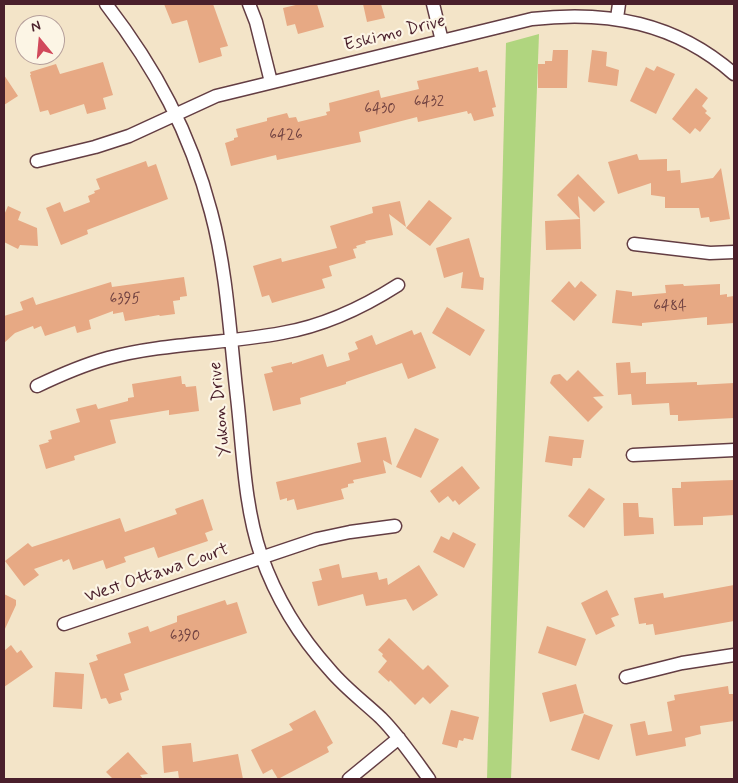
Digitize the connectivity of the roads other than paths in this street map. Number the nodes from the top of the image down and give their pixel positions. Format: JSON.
{"nodes":[{"id":1,"x":106,"y":4,"type":"edge"},
{"id":2,"x":249,"y":4,"type":"edge"},
{"id":3,"x":433,"y":4,"type":"edge"},
{"id":4,"x":619,"y":4,"type":"edge"},
{"id":5,"x":617,"y":18,"type":"junction"},
{"id":6,"x":442,"y":41,"type":"junction"},
{"id":7,"x":734,"y":74,"type":"edge"},
{"id":8,"x":271,"y":82,"type":"junction"},
{"id":9,"x":176,"y":114,"type":"junction"},
{"id":10,"x":37,"y":161,"type":"dead end"},
{"id":11,"x":634,"y":244,"type":"dead end"},
{"id":12,"x":734,"y":252,"type":"edge"},
{"id":13,"x":398,"y":285,"type":"dead end"},
{"id":14,"x":231,"y":340,"type":"junction"},
{"id":15,"x":37,"y":386,"type":"dead end"},
{"id":16,"x":734,"y":450,"type":"edge"},
{"id":17,"x":633,"y":455,"type":"dead end"},
{"id":18,"x":395,"y":526,"type":"dead end"},
{"id":19,"x":262,"y":557,"type":"junction"},
{"id":20,"x":64,"y":624,"type":"dead end"},
{"id":21,"x":734,"y":655,"type":"edge"},
{"id":22,"x":626,"y":677,"type":"dead end"},
{"id":23,"x":399,"y":738,"type":"junction"},
{"id":24,"x":349,"y":779,"type":"edge"},
{"id":25,"x":429,"y":779,"type":"edge"}],
"edges":[{"from":1,"to":9,"type":"street","name":"Yukon Drive"},
{"from":2,"to":8,"type":"street"},
{"from":3,"to":6,"type":"street"},
{"from":4,"to":5,"type":"street"},
{"from":5,"to":6,"type":"street","name":"Eskimo Drive"},
{"from":5,"to":7,"type":"street","name":"Eskimo Drive"},
{"from":6,"to":8,"type":"street","name":"Eskimo Drive"},
{"from":8,"to":9,"type":"street","name":"Eskimo Drive"},
{"from":9,"to":10,"type":"street","name":"Eskimo Drive"},
{"from":9,"to":14,"type":"street","name":"Yukon Drive"},
{"from":11,"to":12,"type":"street"},
{"from":13,"to":14,"type":"street"},
{"from":14,"to":15,"type":"street"},
{"from":14,"to":19,"type":"street","name":"Yukon Drive"},
{"from":16,"to":17,"type":"street"},
{"from":18,"to":19,"type":"street","name":"West Ottawa Court"},
{"from":19,"to":20,"type":"street","name":"West Ottawa Court"},
{"from":19,"to":23,"type":"street","name":"Yukon Drive"},
{"from":21,"to":22,"type":"street"},
{"from":23,"to":24,"type":"street"},
{"from":23,"to":25,"type":"street","name":"Yukon Drive"}]}
